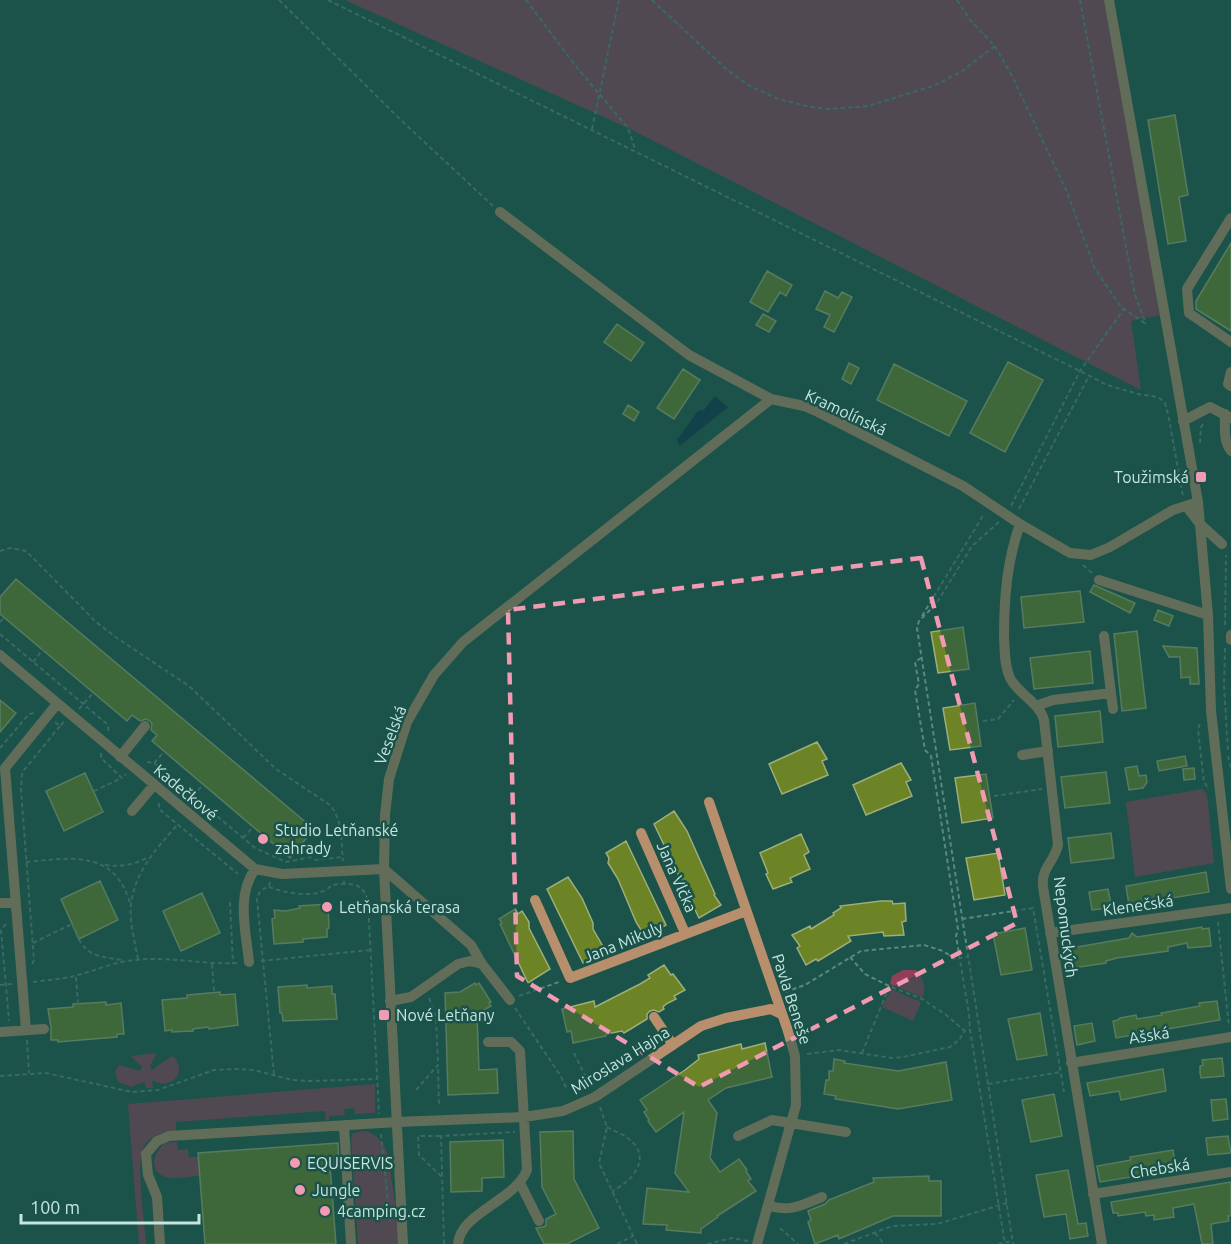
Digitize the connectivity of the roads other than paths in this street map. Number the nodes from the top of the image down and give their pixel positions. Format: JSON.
{"nodes":[{"id":1,"x":1109,"y":0,"type":"edge"},
{"id":2,"x":500,"y":212,"type":"road end"},
{"id":3,"x":1231,"y":218,"type":"edge"},
{"id":4,"x":1231,"y":342,"type":"edge"},
{"id":5,"x":1231,"y":372,"type":"edge"},
{"id":6,"x":1231,"y":386,"type":"edge"},
{"id":7,"x":771,"y":399,"type":"junction"},
{"id":8,"x":1228,"y":416,"type":"edge"},
{"id":9,"x":1183,"y":421,"type":"junction"},
{"id":10,"x":1231,"y":451,"type":"edge"},
{"id":11,"x":1198,"y":502,"type":"junction"},
{"id":12,"x":1186,"y":506,"type":"junction"},
{"id":13,"x":1013,"y":519,"type":"junction"},
{"id":14,"x":1200,"y":524,"type":"junction"},
{"id":15,"x":1222,"y":544,"type":"road end"},
{"id":16,"x":1099,"y":580,"type":"dead end"},
{"id":17,"x":1208,"y":615,"type":"junction"},
{"id":18,"x":1104,"y":636,"type":"dead end"},
{"id":19,"x":2,"y":659,"type":"edge"},
{"id":20,"x":1111,"y":693,"type":"junction"},
{"id":21,"x":57,"y":704,"type":"junction"},
{"id":22,"x":1036,"y":706,"type":"junction"},
{"id":23,"x":1113,"y":709,"type":"dead end"},
{"id":24,"x":145,"y":726,"type":"dead end"},
{"id":25,"x":1048,"y":751,"type":"junction"},
{"id":26,"x":122,"y":754,"type":"junction"},
{"id":27,"x":1022,"y":755,"type":"dead end"},
{"id":28,"x":154,"y":785,"type":"junction"},
{"id":29,"x":709,"y":802,"type":"dead end"},
{"id":30,"x":132,"y":811,"type":"dead end"},
{"id":31,"x":641,"y":833,"type":"dead end"},
{"id":32,"x":384,"y":868,"type":"junction"},
{"id":33,"x":255,"y":869,"type":"junction"},
{"id":34,"x":1231,"y":889,"type":"edge"},
{"id":35,"x":536,"y":900,"type":"dead end"},
{"id":36,"x":7,"y":903,"type":"edge"},
{"id":37,"x":1231,"y":908,"type":"edge"},
{"id":38,"x":747,"y":911,"type":"junction"},
{"id":39,"x":685,"y":933,"type":"junction"},
{"id":40,"x":1050,"y":933,"type":"junction"},
{"id":41,"x":249,"y":962,"type":"road end"},
{"id":42,"x":482,"y":964,"type":"junction"},
{"id":43,"x":510,"y":1000,"type":"road end"},
{"id":44,"x":390,"y":1001,"type":"junction"},
{"id":45,"x":781,"y":1014,"type":"junction"},
{"id":46,"x":654,"y":1017,"type":"dead end"},
{"id":47,"x":44,"y":1029,"type":"dead end"},
{"id":48,"x":26,"y":1030,"type":"junction"},
{"id":49,"x":5,"y":1032,"type":"edge"},
{"id":50,"x":1231,"y":1037,"type":"edge"},
{"id":51,"x":488,"y":1042,"type":"dead end"},
{"id":52,"x":673,"y":1045,"type":"junction"},
{"id":53,"x":1072,"y":1067,"type":"junction"},
{"id":54,"x":524,"y":1117,"type":"junction"},
{"id":55,"x":397,"y":1122,"type":"junction"},
{"id":56,"x":792,"y":1122,"type":"junction"},
{"id":57,"x":344,"y":1125,"type":"junction"},
{"id":58,"x":846,"y":1132,"type":"dead end"},
{"id":59,"x":738,"y":1136,"type":"dead end"},
{"id":60,"x":1231,"y":1172,"type":"edge"},
{"id":61,"x":520,"y":1183,"type":"junction"},
{"id":62,"x":1093,"y":1194,"type":"junction"},
{"id":63,"x":822,"y":1197,"type":"dead end"},
{"id":64,"x":769,"y":1206,"type":"junction"},
{"id":65,"x":539,"y":1221,"type":"dead end"},
{"id":66,"x":160,"y":1244,"type":"edge"},
{"id":67,"x":351,"y":1244,"type":"edge"},
{"id":68,"x":404,"y":1244,"type":"edge"},
{"id":69,"x":458,"y":1244,"type":"edge"},
{"id":70,"x":757,"y":1244,"type":"edge"},
{"id":71,"x":1102,"y":1244,"type":"edge"}],
"edges":[{"from":1,"to":9,"type":"street"},
{"from":2,"to":7,"type":"street","name":"Kramolínská"},
{"from":3,"to":4,"type":"street"},
{"from":5,"to":6,"type":"street"},
{"from":7,"to":13,"type":"street","name":"Kramolínská"},
{"from":7,"to":32,"type":"street","name":"Veselská"},
{"from":8,"to":9,"type":"street"},
{"from":8,"to":10,"type":"street"},
{"from":9,"to":11,"type":"street"},
{"from":11,"to":12,"type":"street","name":"Kramolínská"},
{"from":11,"to":14,"type":"street"},
{"from":12,"to":13,"type":"street","name":"Kramolínská"},
{"from":12,"to":14,"type":"street"},
{"from":13,"to":22,"type":"street","name":"Nepomuckých"},
{"from":14,"to":15,"type":"street"},
{"from":14,"to":17,"type":"street"},
{"from":16,"to":17,"type":"street"},
{"from":17,"to":34,"type":"street"},
{"from":18,"to":20,"type":"street"},
{"from":19,"to":21,"type":"street","name":"Kadečkové"},
{"from":20,"to":22,"type":"street"},
{"from":20,"to":23,"type":"street"},
{"from":21,"to":26,"type":"street","name":"Kadečkové"},
{"from":21,"to":36,"type":"street"},
{"from":22,"to":25,"type":"street","name":"Nepomuckých"},
{"from":24,"to":26,"type":"street"},
{"from":25,"to":27,"type":"street"},
{"from":25,"to":40,"type":"street","name":"Nepomuckých"},
{"from":26,"to":28,"type":"street","name":"Kadečkové"},
{"from":28,"to":30,"type":"street"},
{"from":28,"to":33,"type":"street","name":"Kadečkové"},
{"from":29,"to":38,"type":"street","name":"Pavla Beneše"},
{"from":31,"to":39,"type":"street","name":"Jana Vlčka"},
{"from":32,"to":33,"type":"street"},
{"from":32,"to":42,"type":"street"},
{"from":32,"to":44,"type":"street","name":"Veselská"},
{"from":33,"to":41,"type":"street"},
{"from":35,"to":39,"type":"street","name":"Jana Mikuly"},
{"from":36,"to":48,"type":"street"},
{"from":37,"to":40,"type":"street","name":"Klenečská"},
{"from":38,"to":39,"type":"street","name":"Jana Mikuly"},
{"from":38,"to":45,"type":"street","name":"Pavla Beneše"},
{"from":40,"to":53,"type":"street","name":"Nepomuckých"},
{"from":42,"to":43,"type":"street"},
{"from":42,"to":44,"type":"street"},
{"from":44,"to":55,"type":"street","name":"Veselská"},
{"from":45,"to":52,"type":"street","name":"Miroslava Hajna"},
{"from":45,"to":56,"type":"street","name":"Pavla Beneše"},
{"from":46,"to":52,"type":"street"},
{"from":47,"to":48,"type":"street"},
{"from":48,"to":49,"type":"street"},
{"from":50,"to":53,"type":"street","name":"Ašská"},
{"from":51,"to":54,"type":"street"},
{"from":52,"to":54,"type":"street","name":"Miroslava Hajna"},
{"from":53,"to":62,"type":"street","name":"Nepomuckých"},
{"from":54,"to":55,"type":"street","name":"Miroslava Hajna"},
{"from":54,"to":61,"type":"street"},
{"from":55,"to":57,"type":"street","name":"Miroslava Hajna"},
{"from":55,"to":68,"type":"street","name":"Veselská"},
{"from":56,"to":58,"type":"street"},
{"from":56,"to":59,"type":"street"},
{"from":56,"to":64,"type":"street","name":"Pavla Beneše"},
{"from":57,"to":66,"type":"street","name":"Miroslava Hajna"},
{"from":57,"to":67,"type":"street"},
{"from":60,"to":62,"type":"street","name":"Chebská"},
{"from":61,"to":65,"type":"street"},
{"from":61,"to":69,"type":"street"},
{"from":62,"to":71,"type":"street","name":"Nepomuckých"},
{"from":63,"to":64,"type":"street"},
{"from":64,"to":70,"type":"street","name":"Pavla Beneše"}]}
